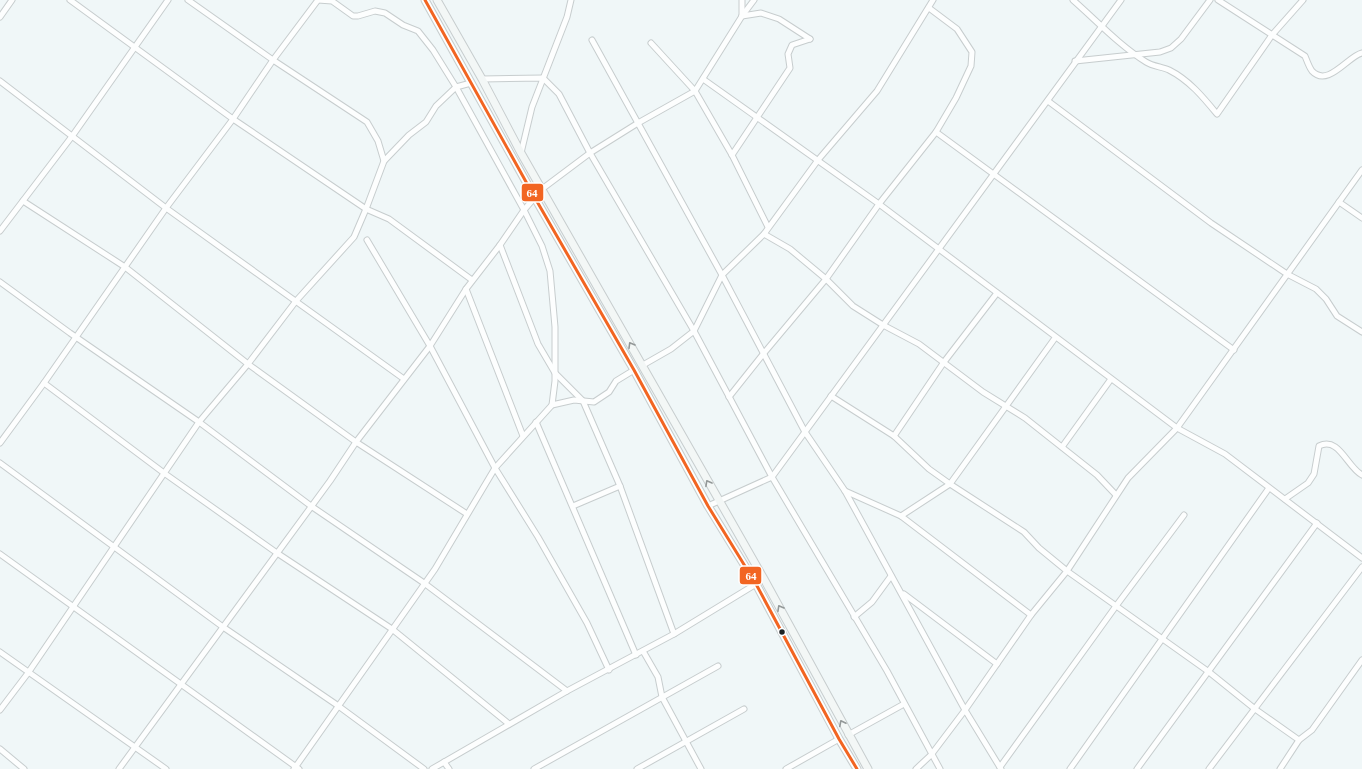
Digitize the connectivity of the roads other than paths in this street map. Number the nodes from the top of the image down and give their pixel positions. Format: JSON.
{"nodes":[{"id":1,"x":12,"y":0,"type":"edge"},
{"id":2,"x":70,"y":0,"type":"edge"},
{"id":3,"x":168,"y":0,"type":"edge"},
{"id":4,"x":188,"y":0,"type":"edge"},
{"id":5,"x":318,"y":0,"type":"edge"},
{"id":6,"x":425,"y":0,"type":"edge"},
{"id":7,"x":437,"y":0,"type":"edge"},
{"id":8,"x":571,"y":0,"type":"edge"},
{"id":9,"x":742,"y":0,"type":"edge"},
{"id":10,"x":754,"y":0,"type":"edge"},
{"id":11,"x":934,"y":0,"type":"edge"},
{"id":12,"x":1073,"y":0,"type":"edge"},
{"id":13,"x":1121,"y":0,"type":"edge"},
{"id":14,"x":1210,"y":0,"type":"edge"},
{"id":15,"x":1218,"y":0,"type":"edge"},
{"id":16,"x":1303,"y":0,"type":"edge"},
{"id":17,"x":929,"y":8,"type":"junction"},
{"id":18,"x":742,"y":16,"type":"junction"},
{"id":19,"x":0,"y":17,"type":"edge"},
{"id":20,"x":1100,"y":27,"type":"junction"},
{"id":21,"x":1272,"y":35,"type":"junction"},
{"id":22,"x":592,"y":40,"type":"dead end"},
{"id":23,"x":651,"y":43,"type":"dead end"},
{"id":24,"x":134,"y":48,"type":"junction"},
{"id":25,"x":1362,"y":53,"type":"edge"},
{"id":26,"x":1136,"y":54,"type":"junction"},
{"id":27,"x":273,"y":60,"type":"junction"},
{"id":28,"x":1075,"y":62,"type":"junction"},
{"id":29,"x":543,"y":78,"type":"junction"},
{"id":30,"x":482,"y":79,"type":"junction"},
{"id":31,"x":703,"y":79,"type":"junction"},
{"id":32,"x":0,"y":81,"type":"edge"},
{"id":33,"x":471,"y":83,"type":"junction"},
{"id":34,"x":456,"y":87,"type":"junction"},
{"id":35,"x":696,"y":91,"type":"junction"},
{"id":36,"x":1048,"y":101,"type":"junction"},
{"id":37,"x":758,"y":118,"type":"junction"},
{"id":38,"x":233,"y":119,"type":"junction"},
{"id":39,"x":638,"y":122,"type":"junction"},
{"id":40,"x":936,"y":132,"type":"junction"},
{"id":41,"x":73,"y":135,"type":"junction"},
{"id":42,"x":521,"y":153,"type":"junction"},
{"id":43,"x":590,"y":153,"type":"junction"},
{"id":44,"x":732,"y":155,"type":"junction"},
{"id":45,"x":818,"y":160,"type":"junction"},
{"id":46,"x":384,"y":161,"type":"junction"},
{"id":47,"x":1362,"y":170,"type":"edge"},
{"id":48,"x":994,"y":173,"type":"junction"},
{"id":49,"x":542,"y":189,"type":"junction"},
{"id":50,"x":535,"y":198,"type":"junction"},
{"id":51,"x":23,"y":201,"type":"junction"},
{"id":52,"x":1339,"y":202,"type":"junction"},
{"id":53,"x":879,"y":204,"type":"junction"},
{"id":54,"x":166,"y":208,"type":"junction"},
{"id":55,"x":366,"y":209,"type":"junction"},
{"id":56,"x":524,"y":210,"type":"junction"},
{"id":57,"x":1362,"y":218,"type":"edge"},
{"id":58,"x":768,"y":227,"type":"junction"},
{"id":59,"x":0,"y":231,"type":"edge"},
{"id":60,"x":764,"y":234,"type":"junction"},
{"id":61,"x":367,"y":240,"type":"dead end"},
{"id":62,"x":500,"y":245,"type":"junction"},
{"id":63,"x":939,"y":248,"type":"junction"},
{"id":64,"x":125,"y":267,"type":"junction"},
{"id":65,"x":1287,"y":274,"type":"junction"},
{"id":66,"x":722,"y":275,"type":"junction"},
{"id":67,"x":826,"y":279,"type":"junction"},
{"id":68,"x":472,"y":280,"type":"junction"},
{"id":69,"x":0,"y":282,"type":"edge"},
{"id":70,"x":466,"y":289,"type":"junction"},
{"id":71,"x":997,"y":293,"type":"junction"},
{"id":72,"x":296,"y":301,"type":"junction"},
{"id":73,"x":883,"y":325,"type":"junction"},
{"id":74,"x":694,"y":331,"type":"junction"},
{"id":75,"x":1362,"y":332,"type":"edge"},
{"id":76,"x":76,"y":337,"type":"junction"},
{"id":77,"x":1056,"y":338,"type":"junction"},
{"id":78,"x":430,"y":346,"type":"junction"},
{"id":79,"x":1234,"y":350,"type":"junction"},
{"id":80,"x":764,"y":353,"type":"junction"},
{"id":81,"x":944,"y":362,"type":"junction"},
{"id":82,"x":248,"y":364,"type":"junction"},
{"id":83,"x":643,"y":366,"type":"junction"},
{"id":84,"x":634,"y":370,"type":"junction"},
{"id":85,"x":555,"y":372,"type":"junction"},
{"id":86,"x":404,"y":379,"type":"junction"},
{"id":87,"x":1111,"y":379,"type":"junction"},
{"id":88,"x":44,"y":383,"type":"junction"},
{"id":89,"x":831,"y":396,"type":"junction"},
{"id":90,"x":729,"y":397,"type":"junction"},
{"id":91,"x":583,"y":401,"type":"junction"},
{"id":92,"x":552,"y":405,"type":"junction"},
{"id":93,"x":1006,"y":406,"type":"junction"},
{"id":94,"x":199,"y":422,"type":"junction"},
{"id":95,"x":536,"y":422,"type":"junction"},
{"id":96,"x":1177,"y":428,"type":"junction"},
{"id":97,"x":805,"y":432,"type":"junction"},
{"id":98,"x":523,"y":436,"type":"junction"},
{"id":99,"x":894,"y":436,"type":"junction"},
{"id":100,"x":356,"y":442,"type":"junction"},
{"id":101,"x":0,"y":443,"type":"edge"},
{"id":102,"x":1062,"y":447,"type":"junction"},
{"id":103,"x":0,"y":463,"type":"edge"},
{"id":104,"x":495,"y":468,"type":"junction"},
{"id":105,"x":164,"y":473,"type":"junction"},
{"id":106,"x":1362,"y":475,"type":"edge"},
{"id":107,"x":772,"y":477,"type":"junction"},
{"id":108,"x":950,"y":484,"type":"junction"},
{"id":109,"x":620,"y":486,"type":"junction"},
{"id":110,"x":1269,"y":488,"type":"junction"},
{"id":111,"x":845,"y":491,"type":"junction"},
{"id":112,"x":1116,"y":495,"type":"junction"},
{"id":113,"x":1285,"y":499,"type":"junction"},
{"id":114,"x":718,"y":501,"type":"junction"},
{"id":115,"x":311,"y":506,"type":"junction"},
{"id":116,"x":573,"y":506,"type":"junction"},
{"id":117,"x":708,"y":506,"type":"junction"},
{"id":118,"x":467,"y":514,"type":"junction"},
{"id":119,"x":1184,"y":515,"type":"dead end"},
{"id":120,"x":901,"y":516,"type":"junction"},
{"id":121,"x":1317,"y":523,"type":"junction"},
{"id":122,"x":114,"y":547,"type":"junction"},
{"id":123,"x":277,"y":553,"type":"junction"},
{"id":124,"x":0,"y":554,"type":"edge"},
{"id":125,"x":1362,"y":558,"type":"edge"},
{"id":126,"x":1362,"y":566,"type":"edge"},
{"id":127,"x":1067,"y":571,"type":"junction"},
{"id":128,"x":891,"y":576,"type":"junction"},
{"id":129,"x":764,"y":579,"type":"junction"},
{"id":130,"x":424,"y":584,"type":"junction"},
{"id":131,"x":756,"y":584,"type":"junction"},
{"id":132,"x":901,"y":592,"type":"junction"},
{"id":133,"x":73,"y":606,"type":"junction"},
{"id":134,"x":1116,"y":606,"type":"junction"},
{"id":135,"x":1031,"y":615,"type":"junction"},
{"id":136,"x":854,"y":618,"type":"junction"},
{"id":137,"x":223,"y":626,"type":"junction"},
{"id":138,"x":392,"y":629,"type":"junction"},
{"id":139,"x":674,"y":634,"type":"junction"},
{"id":140,"x":1162,"y":638,"type":"junction"},
{"id":141,"x":643,"y":651,"type":"junction"},
{"id":142,"x":0,"y":652,"type":"edge"},
{"id":143,"x":636,"y":655,"type":"junction"},
{"id":144,"x":1362,"y":660,"type":"edge"},
{"id":145,"x":997,"y":664,"type":"junction"},
{"id":146,"x":718,"y":666,"type":"dead end"},
{"id":147,"x":609,"y":670,"type":"junction"},
{"id":148,"x":1209,"y":672,"type":"junction"},
{"id":149,"x":28,"y":673,"type":"junction"},
{"id":150,"x":181,"y":684,"type":"junction"},
{"id":151,"x":567,"y":691,"type":"junction"},
{"id":152,"x":662,"y":697,"type":"junction"},
{"id":153,"x":904,"y":704,"type":"junction"},
{"id":154,"x":337,"y":705,"type":"junction"},
{"id":155,"x":744,"y":709,"type":"dead end"},
{"id":156,"x":1255,"y":709,"type":"junction"},
{"id":157,"x":0,"y":710,"type":"edge"},
{"id":158,"x":965,"y":710,"type":"junction"},
{"id":159,"x":509,"y":724,"type":"junction"},
{"id":160,"x":848,"y":735,"type":"junction"},
{"id":161,"x":839,"y":739,"type":"junction"},
{"id":162,"x":1299,"y":740,"type":"junction"},
{"id":163,"x":686,"y":742,"type":"junction"},
{"id":164,"x":134,"y":747,"type":"junction"},
{"id":165,"x":0,"y":749,"type":"edge"},
{"id":166,"x":932,"y":755,"type":"junction"},
{"id":167,"x":444,"y":762,"type":"junction"},
{"id":168,"x":296,"y":768,"type":"edge"},
{"id":169,"x":1000,"y":768,"type":"edge"},
{"id":170,"x":24,"y":769,"type":"edge"},
{"id":171,"x":119,"y":769,"type":"edge"},
{"id":172,"x":166,"y":769,"type":"edge"},
{"id":173,"x":424,"y":769,"type":"edge"},
{"id":174,"x":432,"y":769,"type":"edge"},
{"id":175,"x":449,"y":769,"type":"edge"},
{"id":176,"x":534,"y":769,"type":"edge"},
{"id":177,"x":637,"y":769,"type":"edge"},
{"id":178,"x":701,"y":769,"type":"edge"},
{"id":179,"x":786,"y":769,"type":"edge"},
{"id":180,"x":857,"y":769,"type":"edge"},
{"id":181,"x":868,"y":769,"type":"edge"},
{"id":182,"x":916,"y":769,"type":"edge"},
{"id":183,"x":940,"y":769,"type":"edge"},
{"id":184,"x":1070,"y":769,"type":"edge"},
{"id":185,"x":1136,"y":769,"type":"edge"},
{"id":186,"x":1209,"y":769,"type":"edge"},
{"id":187,"x":1280,"y":769,"type":"edge"}],
"edges":[{"from":1,"to":19,"type":"street"},
{"from":2,"to":24,"type":"street"},
{"from":3,"to":24,"type":"street"},
{"from":4,"to":27,"type":"street"},
{"from":5,"to":27,"type":"street"},
{"from":5,"to":34,"type":"street"},
{"from":6,"to":33,"type":"main road"},
{"from":7,"to":30,"type":"main road"},
{"from":8,"to":29,"type":"street"},
{"from":9,"to":18,"type":"street"},
{"from":10,"to":18,"type":"street"},
{"from":11,"to":17,"type":"street"},
{"from":12,"to":20,"type":"street"},
{"from":13,"to":20,"type":"street"},
{"from":14,"to":26,"type":"street"},
{"from":15,"to":21,"type":"street"},
{"from":16,"to":21,"type":"street"},
{"from":17,"to":40,"type":"street"},
{"from":17,"to":45,"type":"street"},
{"from":18,"to":31,"type":"street"},
{"from":18,"to":37,"type":"street"},
{"from":20,"to":26,"type":"street"},
{"from":20,"to":28,"type":"street"},
{"from":21,"to":25,"type":"street"},
{"from":21,"to":26,"type":"street"},
{"from":22,"to":39,"type":"street"},
{"from":23,"to":35,"type":"street"},
{"from":24,"to":38,"type":"street"},
{"from":24,"to":41,"type":"street"},
{"from":26,"to":28,"type":"street"},
{"from":27,"to":38,"type":"street"},
{"from":27,"to":46,"type":"street"},
{"from":28,"to":36,"type":"street"},
{"from":29,"to":30,"type":"street"},
{"from":29,"to":42,"type":"street"},
{"from":29,"to":43,"type":"street"},
{"from":30,"to":42,"type":"main road"},
{"from":31,"to":35,"type":"street"},
{"from":31,"to":37,"type":"street"},
{"from":32,"to":41,"type":"street"},
{"from":33,"to":34,"type":"street"},
{"from":33,"to":50,"type":"main road"},
{"from":34,"to":46,"type":"street"},
{"from":34,"to":56,"type":"street"},
{"from":35,"to":39,"type":"street"},
{"from":35,"to":44,"type":"street"},
{"from":36,"to":48,"type":"street"},
{"from":36,"to":65,"type":"street"},
{"from":37,"to":44,"type":"street"},
{"from":37,"to":45,"type":"street"},
{"from":38,"to":54,"type":"street"},
{"from":38,"to":55,"type":"street"},
{"from":39,"to":43,"type":"street"},
{"from":39,"to":66,"type":"street"},
{"from":40,"to":48,"type":"street"},
{"from":40,"to":53,"type":"street"},
{"from":41,"to":51,"type":"street"},
{"from":41,"to":54,"type":"street"},
{"from":42,"to":49,"type":"main road"},
{"from":43,"to":49,"type":"street"},
{"from":43,"to":74,"type":"street"},
{"from":44,"to":58,"type":"street"},
{"from":45,"to":53,"type":"street"},
{"from":45,"to":58,"type":"street"},
{"from":46,"to":55,"type":"street"},
{"from":47,"to":52,"type":"street"},
{"from":48,"to":63,"type":"street"},
{"from":48,"to":79,"type":"street"},
{"from":49,"to":50,"type":"street"},
{"from":83,"to":49,"type":"main road","one_way":true},
{"from":50,"to":56,"type":"street"},
{"from":50,"to":84,"type":"main road"},
{"from":51,"to":59,"type":"street"},
{"from":51,"to":64,"type":"street"},
{"from":52,"to":57,"type":"street"},
{"from":52,"to":65,"type":"street"},
{"from":53,"to":63,"type":"street"},
{"from":53,"to":67,"type":"street"},
{"from":54,"to":64,"type":"street"},
{"from":54,"to":72,"type":"street"},
{"from":55,"to":68,"type":"street"},
{"from":55,"to":72,"type":"street"},
{"from":56,"to":62,"type":"street"},
{"from":56,"to":85,"type":"street"},
{"from":58,"to":60,"type":"street"},
{"from":60,"to":66,"type":"street"},
{"from":60,"to":67,"type":"street"},
{"from":61,"to":78,"type":"street"},
{"from":62,"to":68,"type":"street"},
{"from":62,"to":85,"type":"street"},
{"from":63,"to":71,"type":"street"},
{"from":63,"to":73,"type":"street"},
{"from":64,"to":76,"type":"street"},
{"from":64,"to":82,"type":"street"},
{"from":65,"to":75,"type":"street"},
{"from":65,"to":79,"type":"street"},
{"from":66,"to":74,"type":"street"},
{"from":66,"to":80,"type":"street"},
{"from":67,"to":73,"type":"street"},
{"from":67,"to":80,"type":"street"},
{"from":68,"to":70,"type":"street"},
{"from":69,"to":76,"type":"street"},
{"from":70,"to":78,"type":"street"},
{"from":70,"to":98,"type":"street"},
{"from":71,"to":77,"type":"street"},
{"from":71,"to":81,"type":"street"},
{"from":72,"to":82,"type":"street"},
{"from":72,"to":86,"type":"street"},
{"from":73,"to":81,"type":"street"},
{"from":73,"to":89,"type":"street"},
{"from":74,"to":83,"type":"street"},
{"from":74,"to":90,"type":"street"},
{"from":76,"to":88,"type":"street"},
{"from":76,"to":94,"type":"street"},
{"from":77,"to":87,"type":"street"},
{"from":77,"to":93,"type":"street"},
{"from":78,"to":86,"type":"street"},
{"from":78,"to":104,"type":"street"},
{"from":79,"to":96,"type":"street"},
{"from":80,"to":90,"type":"street"},
{"from":80,"to":97,"type":"street"},
{"from":81,"to":93,"type":"street"},
{"from":81,"to":99,"type":"street"},
{"from":82,"to":94,"type":"street"},
{"from":82,"to":100,"type":"street"},
{"from":114,"to":83,"type":"main road","one_way":true},
{"from":84,"to":91,"type":"street"},
{"from":84,"to":117,"type":"main road"},
{"from":85,"to":91,"type":"street"},
{"from":85,"to":92,"type":"street"},
{"from":86,"to":100,"type":"street"},
{"from":87,"to":96,"type":"street"},
{"from":87,"to":102,"type":"street"},
{"from":88,"to":101,"type":"street"},
{"from":88,"to":105,"type":"street"},
{"from":89,"to":97,"type":"street"},
{"from":89,"to":99,"type":"street"},
{"from":90,"to":107,"type":"street"},
{"from":91,"to":92,"type":"street"},
{"from":91,"to":109,"type":"street"},
{"from":92,"to":95,"type":"street"},
{"from":93,"to":102,"type":"street"},
{"from":93,"to":108,"type":"street"},
{"from":94,"to":105,"type":"street"},
{"from":94,"to":115,"type":"street"},
{"from":95,"to":98,"type":"street"},
{"from":95,"to":116,"type":"street"},
{"from":96,"to":110,"type":"street"},
{"from":96,"to":112,"type":"street"},
{"from":97,"to":107,"type":"street"},
{"from":97,"to":111,"type":"street"},
{"from":98,"to":104,"type":"street"},
{"from":99,"to":108,"type":"street"},
{"from":100,"to":115,"type":"street"},
{"from":100,"to":118,"type":"street"},
{"from":102,"to":112,"type":"street"},
{"from":103,"to":122,"type":"street"},
{"from":104,"to":118,"type":"street"},
{"from":104,"to":147,"type":"street"},
{"from":105,"to":122,"type":"street"},
{"from":105,"to":123,"type":"street"},
{"from":106,"to":113,"type":"street"},
{"from":107,"to":114,"type":"street"},
{"from":107,"to":136,"type":"street"},
{"from":108,"to":120,"type":"street"},
{"from":108,"to":127,"type":"street"},
{"from":109,"to":116,"type":"street"},
{"from":109,"to":139,"type":"street"},
{"from":110,"to":113,"type":"street"},
{"from":110,"to":140,"type":"street"},
{"from":111,"to":120,"type":"street"},
{"from":111,"to":128,"type":"street"},
{"from":112,"to":127,"type":"street"},
{"from":113,"to":121,"type":"street"},
{"from":114,"to":117,"type":"street"},
{"from":114,"to":129,"type":"main road"},
{"from":115,"to":123,"type":"street"},
{"from":115,"to":130,"type":"street"},
{"from":116,"to":143,"type":"street"},
{"from":117,"to":131,"type":"main road"},
{"from":118,"to":130,"type":"street"},
{"from":119,"to":134,"type":"street"},
{"from":120,"to":135,"type":"street"},
{"from":121,"to":125,"type":"street"},
{"from":121,"to":148,"type":"street"},
{"from":122,"to":133,"type":"street"},
{"from":122,"to":137,"type":"street"},
{"from":123,"to":137,"type":"street"},
{"from":123,"to":138,"type":"street"},
{"from":124,"to":133,"type":"street"},
{"from":126,"to":156,"type":"street"},
{"from":127,"to":134,"type":"street"},
{"from":127,"to":135,"type":"street"},
{"from":128,"to":132,"type":"street"},
{"from":128,"to":136,"type":"street"},
{"from":129,"to":131,"type":"main road"},
{"from":160,"to":129,"type":"main road","one_way":true},
{"from":130,"to":138,"type":"street"},
{"from":130,"to":151,"type":"street"},
{"from":131,"to":139,"type":"street"},
{"from":131,"to":161,"type":"main road"},
{"from":132,"to":145,"type":"street"},
{"from":132,"to":158,"type":"street"},
{"from":133,"to":149,"type":"street"},
{"from":133,"to":150,"type":"street"},
{"from":134,"to":140,"type":"street"},
{"from":134,"to":169,"type":"street"},
{"from":135,"to":145,"type":"street"},
{"from":136,"to":153,"type":"street"},
{"from":137,"to":150,"type":"street"},
{"from":137,"to":154,"type":"street"},
{"from":138,"to":154,"type":"street"},
{"from":138,"to":159,"type":"street"},
{"from":139,"to":141,"type":"street"},
{"from":140,"to":148,"type":"street"},
{"from":140,"to":184,"type":"street"},
{"from":141,"to":143,"type":"street"},
{"from":141,"to":152,"type":"street"},
{"from":142,"to":149,"type":"street"},
{"from":143,"to":147,"type":"street"},
{"from":144,"to":162,"type":"street"},
{"from":145,"to":158,"type":"street"},
{"from":146,"to":152,"type":"street"},
{"from":147,"to":151,"type":"street"},
{"from":148,"to":156,"type":"street"},
{"from":148,"to":185,"type":"street"},
{"from":149,"to":157,"type":"street"},
{"from":149,"to":164,"type":"street"},
{"from":150,"to":164,"type":"street"},
{"from":150,"to":168,"type":"street"},
{"from":151,"to":159,"type":"street"},
{"from":152,"to":163,"type":"street"},
{"from":152,"to":176,"type":"street"},
{"from":153,"to":160,"type":"street"},
{"from":153,"to":166,"type":"street"},
{"from":154,"to":168,"type":"street"},
{"from":154,"to":173,"type":"street"},
{"from":155,"to":163,"type":"street"},
{"from":156,"to":162,"type":"street"},
{"from":156,"to":186,"type":"street"},
{"from":158,"to":166,"type":"street"},
{"from":158,"to":169,"type":"street"},
{"from":159,"to":167,"type":"street"},
{"from":160,"to":181,"type":"main road"},
{"from":161,"to":179,"type":"street"},
{"from":161,"to":180,"type":"main road"},
{"from":162,"to":187,"type":"street"},
{"from":163,"to":177,"type":"street"},
{"from":163,"to":178,"type":"street"},
{"from":164,"to":171,"type":"street"},
{"from":164,"to":172,"type":"street"},
{"from":165,"to":170,"type":"street"},
{"from":166,"to":182,"type":"street"},
{"from":166,"to":183,"type":"street"},
{"from":167,"to":174,"type":"street"},
{"from":167,"to":175,"type":"street"}]}
